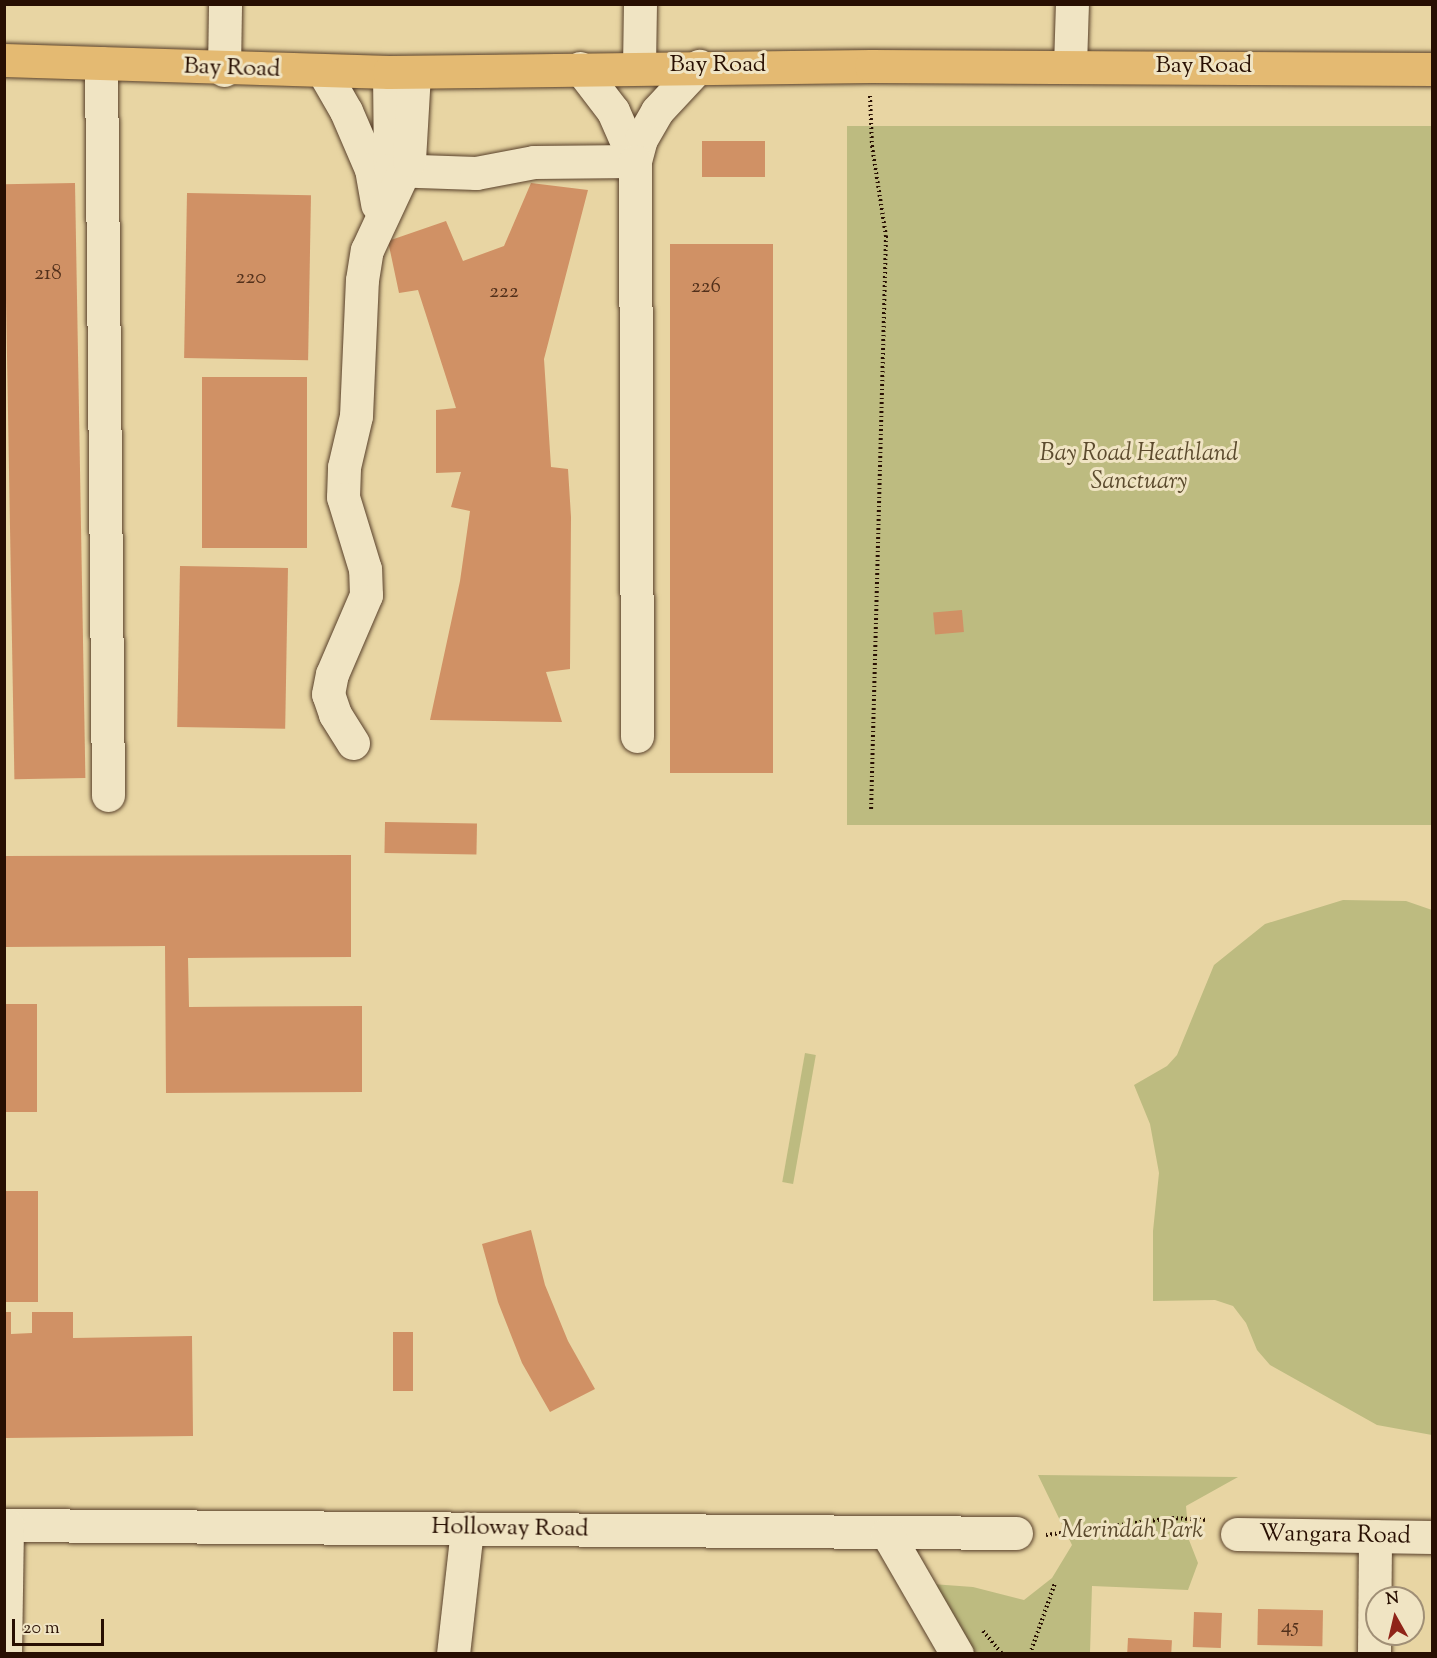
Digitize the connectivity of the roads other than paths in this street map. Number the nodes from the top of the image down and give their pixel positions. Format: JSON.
{"nodes":[{"id":1,"x":225,"y":4,"type":"edge"},
{"id":2,"x":640,"y":4,"type":"edge"},
{"id":3,"x":1072,"y":4,"type":"edge"},
{"id":4,"x":4,"y":60,"type":"edge"},
{"id":5,"x":101,"y":63,"type":"junction"},
{"id":6,"x":699,"y":66,"type":"junction"},
{"id":7,"x":1070,"y":66,"type":"junction"},
{"id":8,"x":639,"y":67,"type":"junction"},
{"id":9,"x":580,"y":68,"type":"junction"},
{"id":10,"x":1432,"y":69,"type":"edge"},
{"id":11,"x":224,"y":70,"type":"junction"},
{"id":12,"x":323,"y":71,"type":"junction"},
{"id":13,"x":401,"y":72,"type":"junction"},
{"id":14,"x":636,"y":161,"type":"junction"},
{"id":15,"x":396,"y":176,"type":"junction"},
{"id":16,"x":380,"y":220,"type":"junction"},
{"id":17,"x":638,"y":736,"type":"dead end"},
{"id":18,"x":353,"y":743,"type":"dead end"},
{"id":19,"x":108,"y":795,"type":"dead end"},
{"id":20,"x":6,"y":1525,"type":"edge"},
{"id":21,"x":456,"y":1529,"type":"junction"},
{"id":22,"x":887,"y":1533,"type":"junction"},
{"id":23,"x":1016,"y":1533,"type":"road end"},
{"id":24,"x":1237,"y":1534,"type":"road end"},
{"id":25,"x":1375,"y":1536,"type":"junction"},
{"id":26,"x":1432,"y":1537,"type":"edge"},
{"id":27,"x":454,"y":1644,"type":"edge"},
{"id":28,"x":4,"y":1653,"type":"edge"},
{"id":29,"x":957,"y":1653,"type":"edge"},
{"id":30,"x":1374,"y":1653,"type":"edge"}],
"edges":[{"from":1,"to":11,"type":"street"},
{"from":2,"to":8,"type":"street"},
{"from":3,"to":7,"type":"street"},
{"from":4,"to":5,"type":"main road","name":"Bay Road"},
{"from":5,"to":11,"type":"main road","name":"Bay Road"},
{"from":5,"to":19,"type":"street"},
{"from":6,"to":7,"type":"main road","name":"Bay Road"},
{"from":6,"to":8,"type":"main road","name":"Bay Road"},
{"from":6,"to":14,"type":"street"},
{"from":7,"to":10,"type":"main road","name":"Bay Road"},
{"from":8,"to":9,"type":"main road","name":"Bay Road"},
{"from":9,"to":13,"type":"main road","name":"Bay Road"},
{"from":9,"to":14,"type":"street"},
{"from":11,"to":12,"type":"main road","name":"Bay Road"},
{"from":12,"to":13,"type":"main road","name":"Bay Road"},
{"from":12,"to":16,"type":"street"},
{"from":13,"to":15,"type":"street"},
{"from":14,"to":15,"type":"street"},
{"from":14,"to":17,"type":"street"},
{"from":15,"to":16,"type":"street"},
{"from":16,"to":18,"type":"street"},
{"from":20,"to":21,"type":"street","name":"Holloway Road"},
{"from":20,"to":28,"type":"street"},
{"from":21,"to":22,"type":"street","name":"Holloway Road"},
{"from":21,"to":27,"type":"street"},
{"from":22,"to":23,"type":"street","name":"Holloway Road"},
{"from":22,"to":29,"type":"street"},
{"from":24,"to":25,"type":"street","name":"Wangara Road"},
{"from":25,"to":26,"type":"street","name":"Wangara Road"},
{"from":25,"to":30,"type":"street"}]}
